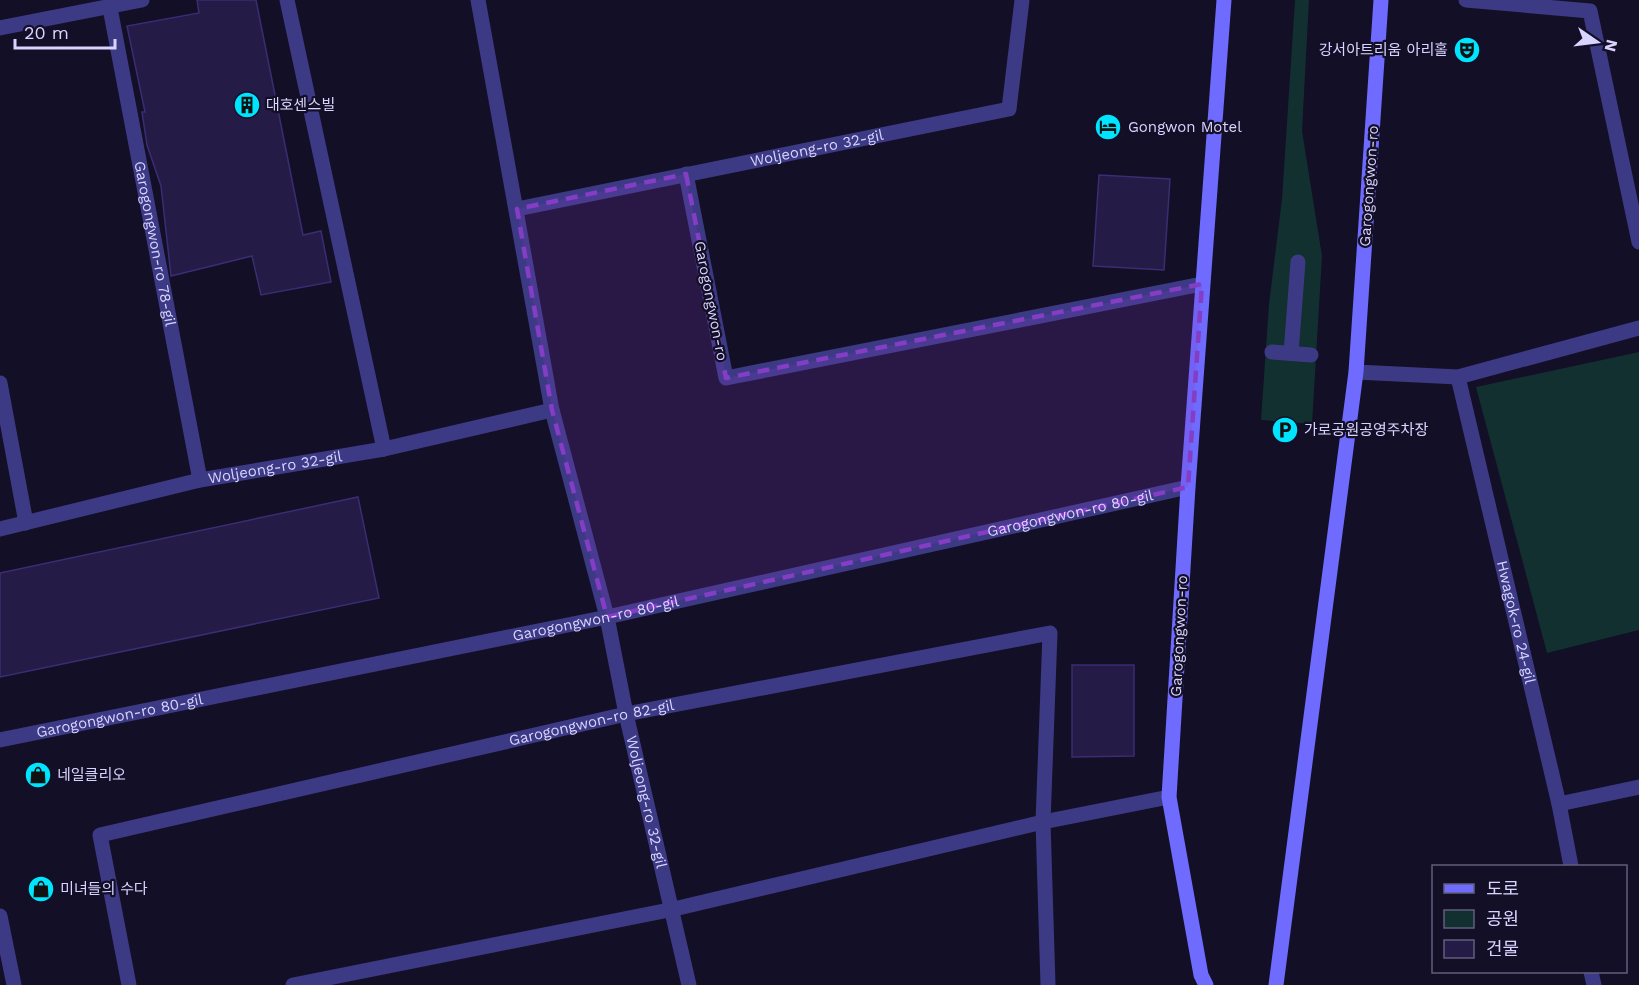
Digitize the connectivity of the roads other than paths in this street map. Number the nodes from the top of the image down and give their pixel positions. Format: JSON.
{"nodes":[{"id":1,"x":142,"y":0,"type":"edge"},
{"id":2,"x":286,"y":0,"type":"edge"},
{"id":3,"x":478,"y":0,"type":"edge"},
{"id":4,"x":1022,"y":0,"type":"edge"},
{"id":5,"x":1224,"y":0,"type":"edge"},
{"id":6,"x":1382,"y":0,"type":"edge"},
{"id":7,"x":1466,"y":0,"type":"edge"},
{"id":8,"x":110,"y":8,"type":"junction"},
{"id":9,"x":0,"y":28,"type":"edge"},
{"id":10,"x":686,"y":174,"type":"junction"},
{"id":11,"x":517,"y":209,"type":"junction"},
{"id":12,"x":1639,"y":242,"type":"edge"},
{"id":13,"x":1298,"y":262,"type":"dead end"},
{"id":14,"x":1202,"y":284,"type":"junction"},
{"id":15,"x":1639,"y":328,"type":"edge"},
{"id":16,"x":1272,"y":352,"type":"dead end"},
{"id":17,"x":1291,"y":353,"type":"junction"},
{"id":18,"x":1311,"y":355,"type":"dead end"},
{"id":19,"x":1356,"y":372,"type":"junction"},
{"id":20,"x":1458,"y":377,"type":"junction"},
{"id":21,"x":0,"y":383,"type":"edge"},
{"id":22,"x":552,"y":410,"type":"junction"},
{"id":23,"x":384,"y":449,"type":"junction"},
{"id":24,"x":200,"y":480,"type":"junction"},
{"id":25,"x":1188,"y":487,"type":"junction"},
{"id":26,"x":26,"y":523,"type":"junction"},
{"id":27,"x":0,"y":529,"type":"edge"},
{"id":28,"x":607,"y":617,"type":"junction"},
{"id":29,"x":626,"y":714,"type":"junction"},
{"id":30,"x":0,"y":740,"type":"edge"},
{"id":31,"x":1639,"y":787,"type":"edge"},
{"id":32,"x":1169,"y":797,"type":"junction"},
{"id":33,"x":1559,"y":804,"type":"junction"},
{"id":34,"x":1042,"y":822,"type":"junction"},
{"id":35,"x":1571,"y":865,"type":"edge"},
{"id":36,"x":674,"y":909,"type":"junction"},
{"id":37,"x":0,"y":916,"type":"edge"},
{"id":38,"x":14,"y":985,"type":"edge"},
{"id":39,"x":129,"y":985,"type":"edge"},
{"id":40,"x":293,"y":985,"type":"edge"},
{"id":41,"x":689,"y":985,"type":"edge"},
{"id":42,"x":1048,"y":985,"type":"edge"},
{"id":43,"x":1206,"y":985,"type":"edge"},
{"id":44,"x":1275,"y":985,"type":"edge"}],
"edges":[{"from":1,"to":8,"type":"street"},
{"from":2,"to":23,"type":"street"},
{"from":3,"to":11,"type":"street","name":"Woljeong-ro 32-gil"},
{"from":4,"to":10,"type":"street","name":"Woljeong-ro 32-gil"},
{"from":5,"to":14,"type":"main road","name":"Garogongwon-ro"},
{"from":6,"to":19,"type":"main road","name":"Garogongwon-ro"},
{"from":7,"to":12,"type":"street"},
{"from":8,"to":9,"type":"street"},
{"from":8,"to":24,"type":"street","name":"Garogongwon-ro 78-gil"},
{"from":10,"to":11,"type":"street","name":"Woljeong-ro 32-gil"},
{"from":10,"to":14,"type":"street","name":"Garogongwon-ro"},
{"from":11,"to":22,"type":"street","name":"Woljeong-ro 32-gil"},
{"from":13,"to":17,"type":"street"},
{"from":14,"to":25,"type":"main road","name":"Garogongwon-ro"},
{"from":15,"to":20,"type":"street"},
{"from":16,"to":17,"type":"street"},
{"from":17,"to":18,"type":"street"},
{"from":19,"to":20,"type":"street"},
{"from":19,"to":44,"type":"main road","name":"Garogongwon-ro"},
{"from":20,"to":33,"type":"street","name":"Hwagok-ro 24-gil"},
{"from":21,"to":26,"type":"street"},
{"from":22,"to":23,"type":"street","name":"Woljeong-ro 32-gil"},
{"from":22,"to":28,"type":"street","name":"Woljeong-ro 32-gil"},
{"from":23,"to":24,"type":"street","name":"Woljeong-ro 32-gil"},
{"from":24,"to":26,"type":"street","name":"Woljeong-ro 32-gil"},
{"from":25,"to":28,"type":"street","name":"Garogongwon-ro 80-gil"},
{"from":25,"to":32,"type":"main road","name":"Garogongwon-ro"},
{"from":26,"to":27,"type":"street","name":"Woljeong-ro 32-gil"},
{"from":28,"to":29,"type":"street","name":"Woljeong-ro 32-gil"},
{"from":28,"to":30,"type":"street","name":"Garogongwon-ro 80-gil"},
{"from":29,"to":34,"type":"street","name":"Garogongwon-ro 82-gil"},
{"from":29,"to":36,"type":"street","name":"Woljeong-ro 32-gil"},
{"from":29,"to":39,"type":"street","name":"Garogongwon-ro 82-gil"},
{"from":31,"to":33,"type":"street"},
{"from":32,"to":34,"type":"street"},
{"from":32,"to":43,"type":"main road","name":"Garogongwon-ro"},
{"from":33,"to":35,"type":"street","name":"Hwagok-ro 24-gil"},
{"from":34,"to":36,"type":"street"},
{"from":34,"to":42,"type":"street","name":"Garogongwon-ro 82-gil"},
{"from":36,"to":40,"type":"street"},
{"from":36,"to":41,"type":"street","name":"Woljeong-ro 32-gil"},
{"from":37,"to":38,"type":"street"}]}
